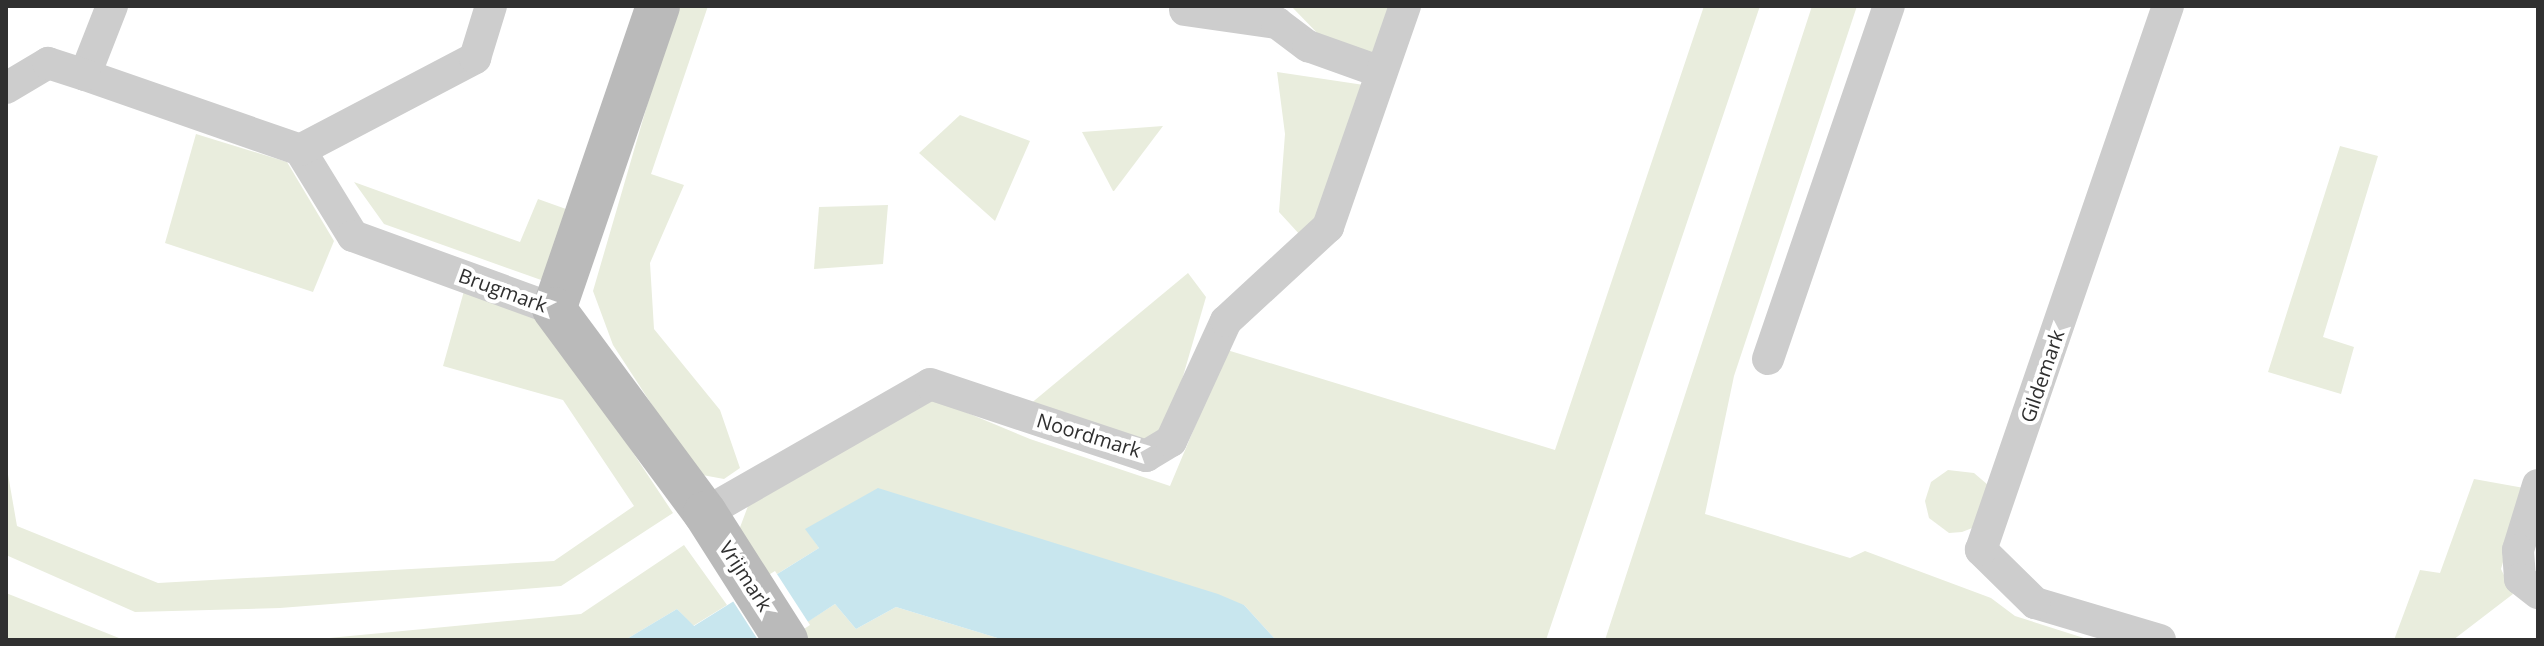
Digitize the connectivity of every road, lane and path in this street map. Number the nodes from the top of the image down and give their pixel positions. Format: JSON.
{"nodes":[{"id":1,"x":112,"y":6,"type":"edge"},
{"id":2,"x":491,"y":6,"type":"edge"},
{"id":3,"x":658,"y":6,"type":"edge"},
{"id":4,"x":1405,"y":6,"type":"edge"},
{"id":5,"x":1889,"y":6,"type":"edge"},
{"id":6,"x":2168,"y":6,"type":"edge"},
{"id":7,"x":1185,"y":10,"type":"dead end"},
{"id":8,"x":1381,"y":72,"type":"junction"},
{"id":9,"x":85,"y":75,"type":"junction"},
{"id":10,"x":6,"y":88,"type":"edge"},
{"id":11,"x":300,"y":150,"type":"junction"},
{"id":12,"x":554,"y":309,"type":"junction"},
{"id":13,"x":1768,"y":359,"type":"dead end"},
{"id":14,"x":2538,"y":485,"type":"edge"},
{"id":15,"x":705,"y":513,"type":"junction"},
{"id":16,"x":2538,"y":593,"type":"edge"},
{"id":17,"x":786,"y":640,"type":"edge"},
{"id":18,"x":2160,"y":640,"type":"edge"}],
"edges":[{"from":1,"to":9,"type":"street"},
{"from":2,"to":11,"type":"street"},
{"from":3,"to":12,"type":"street"},
{"from":4,"to":8,"type":"street","name":"Noordmark"},
{"from":5,"to":13,"type":"street"},
{"from":6,"to":18,"type":"street","name":"Gildemark"},
{"from":7,"to":8,"type":"street"},
{"from":8,"to":15,"type":"street","name":"Noordmark"},
{"from":9,"to":10,"type":"street"},
{"from":9,"to":11,"type":"street"},
{"from":11,"to":12,"type":"street","name":"Brugmark"},
{"from":12,"to":15,"type":"street","name":"Brugmark"},
{"from":14,"to":16,"type":"street"},
{"from":15,"to":17,"type":"street","name":"Vrijmark"}]}
